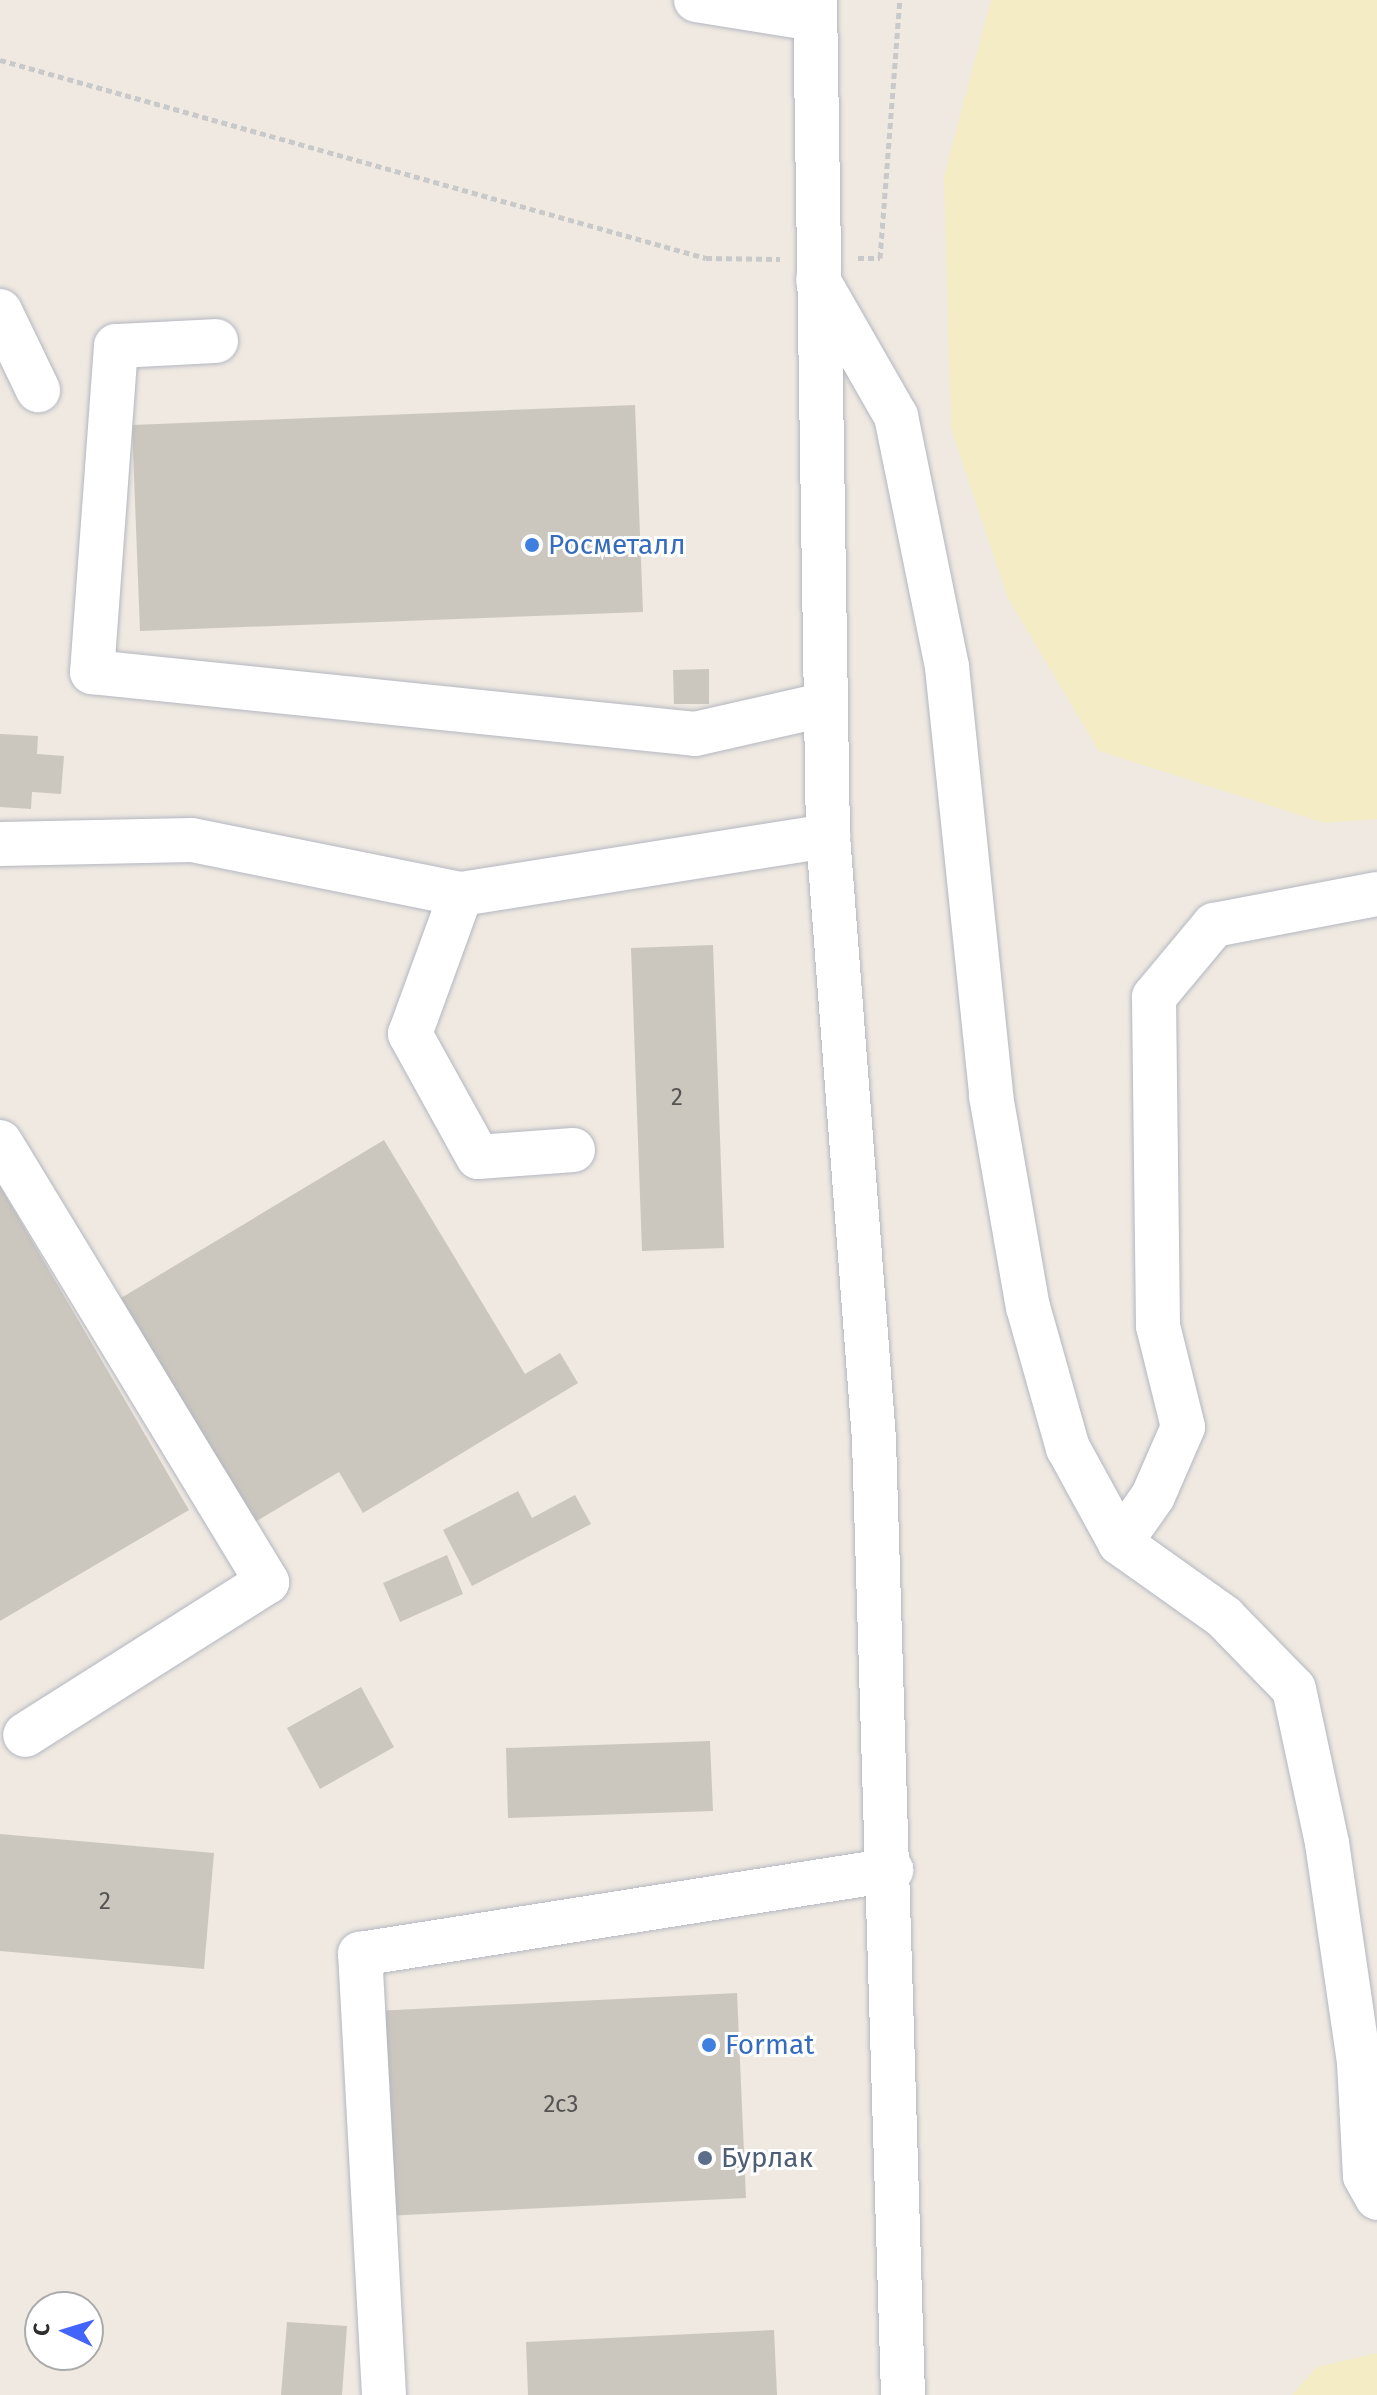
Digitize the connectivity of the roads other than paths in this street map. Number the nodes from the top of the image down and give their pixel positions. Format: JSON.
{"nodes":[{"id":1,"x":696,"y":0,"type":"edge"},
{"id":2,"x":814,"y":10,"type":"edge"},
{"id":3,"x":815,"y":274,"type":"junction"},
{"id":4,"x":0,"y":311,"type":"edge"},
{"id":5,"x":216,"y":341,"type":"dead end"},
{"id":6,"x":38,"y":390,"type":"dead end"},
{"id":7,"x":823,"y":705,"type":"junction"},
{"id":8,"x":828,"y":836,"type":"junction"},
{"id":9,"x":0,"y":844,"type":"edge"},
{"id":10,"x":461,"y":894,"type":"junction"},
{"id":11,"x":1377,"y":894,"type":"edge"},
{"id":12,"x":0,"y":1142,"type":"edge"},
{"id":13,"x":573,"y":1150,"type":"dead end"},
{"id":14,"x":1120,"y":1543,"type":"junction"},
{"id":15,"x":25,"y":1735,"type":"dead end"},
{"id":16,"x":891,"y":1870,"type":"junction"},
{"id":17,"x":1377,"y":2198,"type":"edge"},
{"id":18,"x":384,"y":2395,"type":"edge"},
{"id":19,"x":903,"y":2395,"type":"edge"}],
"edges":[{"from":1,"to":2,"type":"street"},
{"from":2,"to":3,"type":"street"},
{"from":3,"to":7,"type":"street"},
{"from":3,"to":14,"type":"street"},
{"from":4,"to":6,"type":"street"},
{"from":5,"to":7,"type":"street"},
{"from":7,"to":8,"type":"street"},
{"from":8,"to":10,"type":"street"},
{"from":8,"to":16,"type":"street"},
{"from":9,"to":10,"type":"street"},
{"from":10,"to":13,"type":"street"},
{"from":11,"to":14,"type":"street"},
{"from":12,"to":15,"type":"street"},
{"from":14,"to":17,"type":"street"},
{"from":16,"to":18,"type":"street"},
{"from":16,"to":19,"type":"street"}]}
